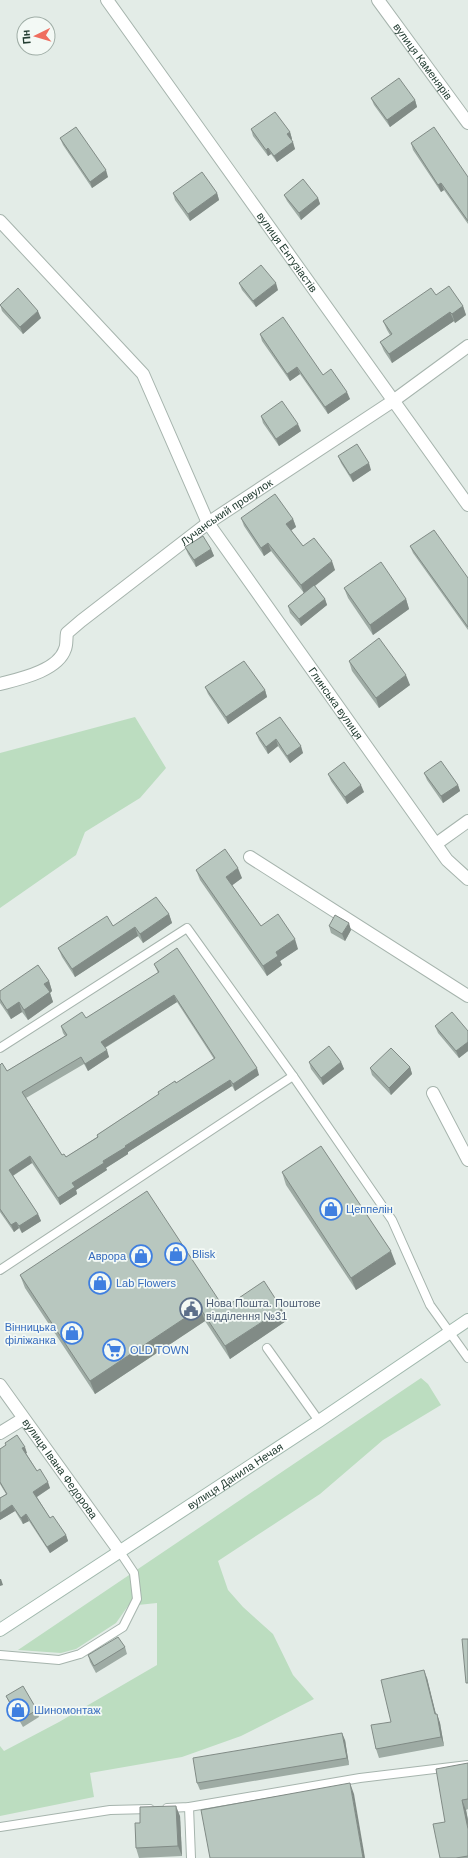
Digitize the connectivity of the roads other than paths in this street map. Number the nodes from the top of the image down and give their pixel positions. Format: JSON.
{"nodes":[{"id":1,"x":107,"y":0,"type":"edge"},
{"id":2,"x":378,"y":0,"type":"edge"},
{"id":3,"x":468,"y":123,"type":"edge"},
{"id":4,"x":0,"y":221,"type":"edge"},
{"id":5,"x":468,"y":346,"type":"edge"},
{"id":6,"x":393,"y":401,"type":"junction"},
{"id":7,"x":468,"y":505,"type":"edge"},
{"id":8,"x":208,"y":523,"type":"junction"},
{"id":9,"x":0,"y":684,"type":"edge"},
{"id":10,"x":468,"y":821,"type":"edge"},
{"id":11,"x":436,"y":844,"type":"junction"},
{"id":12,"x":250,"y":857,"type":"dead end"},
{"id":13,"x":468,"y":879,"type":"edge"},
{"id":14,"x":468,"y":996,"type":"edge"},
{"id":15,"x":0,"y":1048,"type":"edge"},
{"id":16,"x":293,"y":1076,"type":"junction"},
{"id":17,"x":433,"y":1093,"type":"dead end"},
{"id":18,"x":468,"y":1160,"type":"edge"},
{"id":19,"x":0,"y":1270,"type":"edge"},
{"id":20,"x":468,"y":1320,"type":"edge"},
{"id":21,"x":451,"y":1332,"type":"junction"},
{"id":22,"x":267,"y":1348,"type":"dead end"},
{"id":23,"x":468,"y":1358,"type":"edge"},
{"id":24,"x":0,"y":1385,"type":"edge"},
{"id":25,"x":23,"y":1419,"type":"junction"},
{"id":26,"x":319,"y":1421,"type":"junction"},
{"id":27,"x":0,"y":1433,"type":"edge"},
{"id":28,"x":120,"y":1552,"type":"junction"},
{"id":29,"x":0,"y":1630,"type":"edge"},
{"id":30,"x":0,"y":1655,"type":"edge"},
{"id":31,"x":468,"y":1765,"type":"edge"},
{"id":32,"x":189,"y":1807,"type":"junction"},
{"id":33,"x":0,"y":1827,"type":"edge"},
{"id":34,"x":191,"y":1858,"type":"edge"}],
"edges":[{"from":1,"to":6,"type":"street","name":"вулиця Ентузіастів"},
{"from":2,"to":3,"type":"street","name":"вулиця Каменярів"},
{"from":4,"to":8,"type":"street","name":"Глинська вулиця"},
{"from":5,"to":6,"type":"street","name":"Лучанський провулок"},
{"from":6,"to":7,"type":"street","name":"вулиця Ентузіастів"},
{"from":6,"to":8,"type":"street","name":"Лучанський провулок"},
{"from":8,"to":9,"type":"street","name":"Лучанський провулок"},
{"from":8,"to":11,"type":"street","name":"Глинська вулиця"},
{"from":10,"to":11,"type":"street"},
{"from":11,"to":13,"type":"street","name":"Глинська вулиця"},
{"from":12,"to":14,"type":"street"},
{"from":15,"to":16,"type":"lane"},
{"from":16,"to":19,"type":"lane"},
{"from":16,"to":21,"type":"lane"},
{"from":17,"to":18,"type":"street"},
{"from":20,"to":21,"type":"street","name":"вулиця Данила Нечая"},
{"from":21,"to":23,"type":"lane"},
{"from":21,"to":26,"type":"street","name":"вулиця Данила Нечая"},
{"from":22,"to":26,"type":"lane"},
{"from":24,"to":25,"type":"street","name":"вулиця Івана Федорова"},
{"from":25,"to":27,"type":"street"},
{"from":25,"to":28,"type":"street","name":"вулиця Івана Федорова"},
{"from":26,"to":28,"type":"street","name":"вулиця Данила Нечая"},
{"from":28,"to":29,"type":"street","name":"вулиця Данила Нечая"},
{"from":28,"to":30,"type":"lane"},
{"from":31,"to":32,"type":"lane"},
{"from":32,"to":33,"type":"lane"},
{"from":32,"to":34,"type":"lane"}]}
